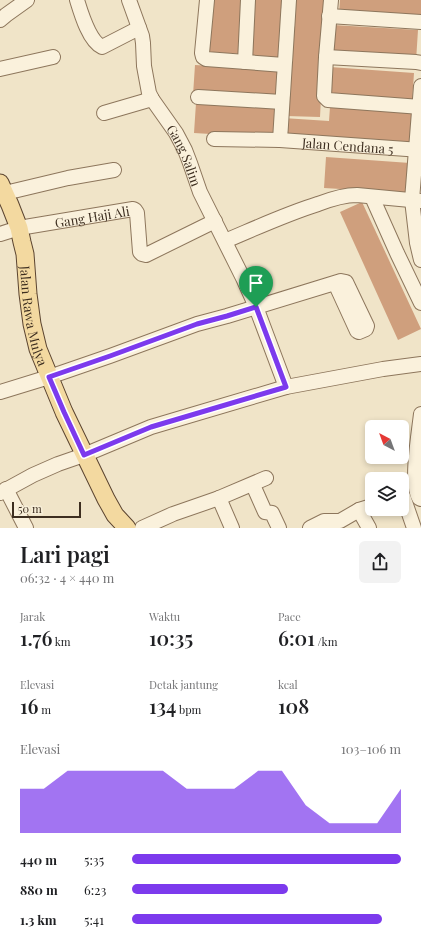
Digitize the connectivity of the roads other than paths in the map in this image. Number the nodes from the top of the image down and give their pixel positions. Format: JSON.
{"nodes":[{"id":1,"x":27,"y":0,"type":"edge"},
{"id":2,"x":77,"y":0,"type":"edge"},
{"id":3,"x":129,"y":0,"type":"edge"},
{"id":4,"x":207,"y":0,"type":"edge"},
{"id":5,"x":248,"y":0,"type":"edge"},
{"id":6,"x":288,"y":0,"type":"edge"},
{"id":7,"x":331,"y":0,"type":"edge"},
{"id":8,"x":330,"y":16,"type":"junction"},
{"id":9,"x":0,"y":20,"type":"edge"},
{"id":10,"x":421,"y":22,"type":"edge"},
{"id":11,"x":139,"y":28,"type":"junction"},
{"id":12,"x":53,"y":57,"type":"dead end"},
{"id":13,"x":326,"y":57,"type":"junction"},
{"id":14,"x":245,"y":62,"type":"junction"},
{"id":15,"x":421,"y":63,"type":"edge"},
{"id":16,"x":284,"y":65,"type":"junction"},
{"id":17,"x":0,"y":69,"type":"edge"},
{"id":18,"x":421,"y":86,"type":"edge"},
{"id":19,"x":198,"y":97,"type":"dead end"},
{"id":20,"x":152,"y":99,"type":"junction"},
{"id":21,"x":282,"y":102,"type":"junction"},
{"id":22,"x":420,"y":107,"type":"edge"},
{"id":23,"x":104,"y":114,"type":"dead end"},
{"id":24,"x":214,"y":140,"type":"dead end"},
{"id":25,"x":280,"y":140,"type":"junction"},
{"id":26,"x":418,"y":150,"type":"edge"},
{"id":27,"x":114,"y":170,"type":"dead end"},
{"id":28,"x":2,"y":188,"type":"edge"},
{"id":29,"x":372,"y":197,"type":"junction"},
{"id":30,"x":417,"y":200,"type":"edge"},
{"id":31,"x":215,"y":221,"type":"junction"},
{"id":32,"x":19,"y":228,"type":"junction"},
{"id":33,"x":0,"y":234,"type":"edge"},
{"id":34,"x":225,"y":241,"type":"junction"},
{"id":35,"x":419,"y":244,"type":"edge"},
{"id":36,"x":421,"y":260,"type":"edge"},
{"id":37,"x":335,"y":283,"type":"dead end"},
{"id":38,"x":421,"y":303,"type":"edge"},
{"id":39,"x":256,"y":307,"type":"junction"},
{"id":40,"x":421,"y":364,"type":"edge"},
{"id":41,"x":49,"y":377,"type":"junction"},
{"id":42,"x":286,"y":387,"type":"junction"},
{"id":43,"x":0,"y":392,"type":"edge"},
{"id":44,"x":421,"y":414,"type":"edge"},
{"id":45,"x":84,"y":455,"type":"junction"},
{"id":46,"x":418,"y":456,"type":"edge"},
{"id":47,"x":266,"y":478,"type":"dead end"},
{"id":48,"x":253,"y":484,"type":"junction"},
{"id":49,"x":2,"y":491,"type":"edge"},
{"id":50,"x":418,"y":494,"type":"edge"},
{"id":51,"x":219,"y":498,"type":"junction"},
{"id":52,"x":365,"y":508,"type":"edge"},
{"id":53,"x":409,"y":515,"type":"edge"},
{"id":54,"x":366,"y":516,"type":"edge"},
{"id":55,"x":26,"y":528,"type":"edge"},
{"id":56,"x":127,"y":528,"type":"edge"},
{"id":57,"x":142,"y":528,"type":"edge"},
{"id":58,"x":232,"y":528,"type":"edge"},
{"id":59,"x":279,"y":528,"type":"edge"},
{"id":60,"x":310,"y":528,"type":"edge"},
{"id":61,"x":368,"y":528,"type":"edge"},
{"id":62,"x":414,"y":528,"type":"edge"}],
"edges":[{"from":1,"to":9,"type":"street"},
{"from":2,"to":11,"type":"street"},
{"from":3,"to":11,"type":"street","name":"Gang Salim"},
{"from":4,"to":14,"type":"street"},
{"from":5,"to":14,"type":"street"},
{"from":6,"to":16,"type":"street"},
{"from":7,"to":8,"type":"street"},
{"from":8,"to":10,"type":"street"},
{"from":8,"to":13,"type":"street"},
{"from":11,"to":20,"type":"street","name":"Gang Salim"},
{"from":12,"to":17,"type":"street"},
{"from":13,"to":15,"type":"street"},
{"from":13,"to":22,"type":"street"},
{"from":14,"to":16,"type":"street"},
{"from":16,"to":21,"type":"street"},
{"from":18,"to":22,"type":"street"},
{"from":19,"to":21,"type":"street"},
{"from":20,"to":23,"type":"street"},
{"from":20,"to":31,"type":"street","name":"Gang Salim"},
{"from":21,"to":25,"type":"street"},
{"from":22,"to":26,"type":"street"},
{"from":24,"to":25,"type":"street","name":"Jalan Cendana 5"},
{"from":25,"to":26,"type":"street","name":"Jalan Cendana 5"},
{"from":26,"to":30,"type":"street"},
{"from":27,"to":28,"type":"street"},
{"from":28,"to":32,"type":"main road","name":"Jalan Rawa Mulya"},
{"from":29,"to":30,"type":"street"},
{"from":29,"to":34,"type":"street"},
{"from":29,"to":38,"type":"street"},
{"from":30,"to":35,"type":"street"},
{"from":31,"to":32,"type":"street","name":"Gang Haji Ali"},
{"from":31,"to":34,"type":"street","name":"Gang Salim"},
{"from":32,"to":33,"type":"street"},
{"from":32,"to":41,"type":"main road","name":"Jalan Rawa Mulya"},
{"from":34,"to":39,"type":"street","name":"Gang Salim"},
{"from":35,"to":36,"type":"street"},
{"from":37,"to":39,"type":"street"},
{"from":39,"to":41,"type":"street"},
{"from":39,"to":42,"type":"street","name":"Gang Salim"},
{"from":40,"to":42,"type":"street"},
{"from":41,"to":43,"type":"street"},
{"from":41,"to":45,"type":"main road","name":"Jalan Rawa Mulya"},
{"from":42,"to":45,"type":"street"},
{"from":44,"to":46,"type":"street"},
{"from":45,"to":49,"type":"street"},
{"from":45,"to":56,"type":"main road","name":"Jalan Rawa Mulya"},
{"from":46,"to":50,"type":"street"},
{"from":47,"to":48,"type":"street"},
{"from":48,"to":51,"type":"street"},
{"from":48,"to":59,"type":"street"},
{"from":49,"to":55,"type":"street"},
{"from":51,"to":57,"type":"street"},
{"from":51,"to":58,"type":"street"},
{"from":52,"to":60,"type":"street"},
{"from":53,"to":62,"type":"street"},
{"from":54,"to":61,"type":"street"}]}
